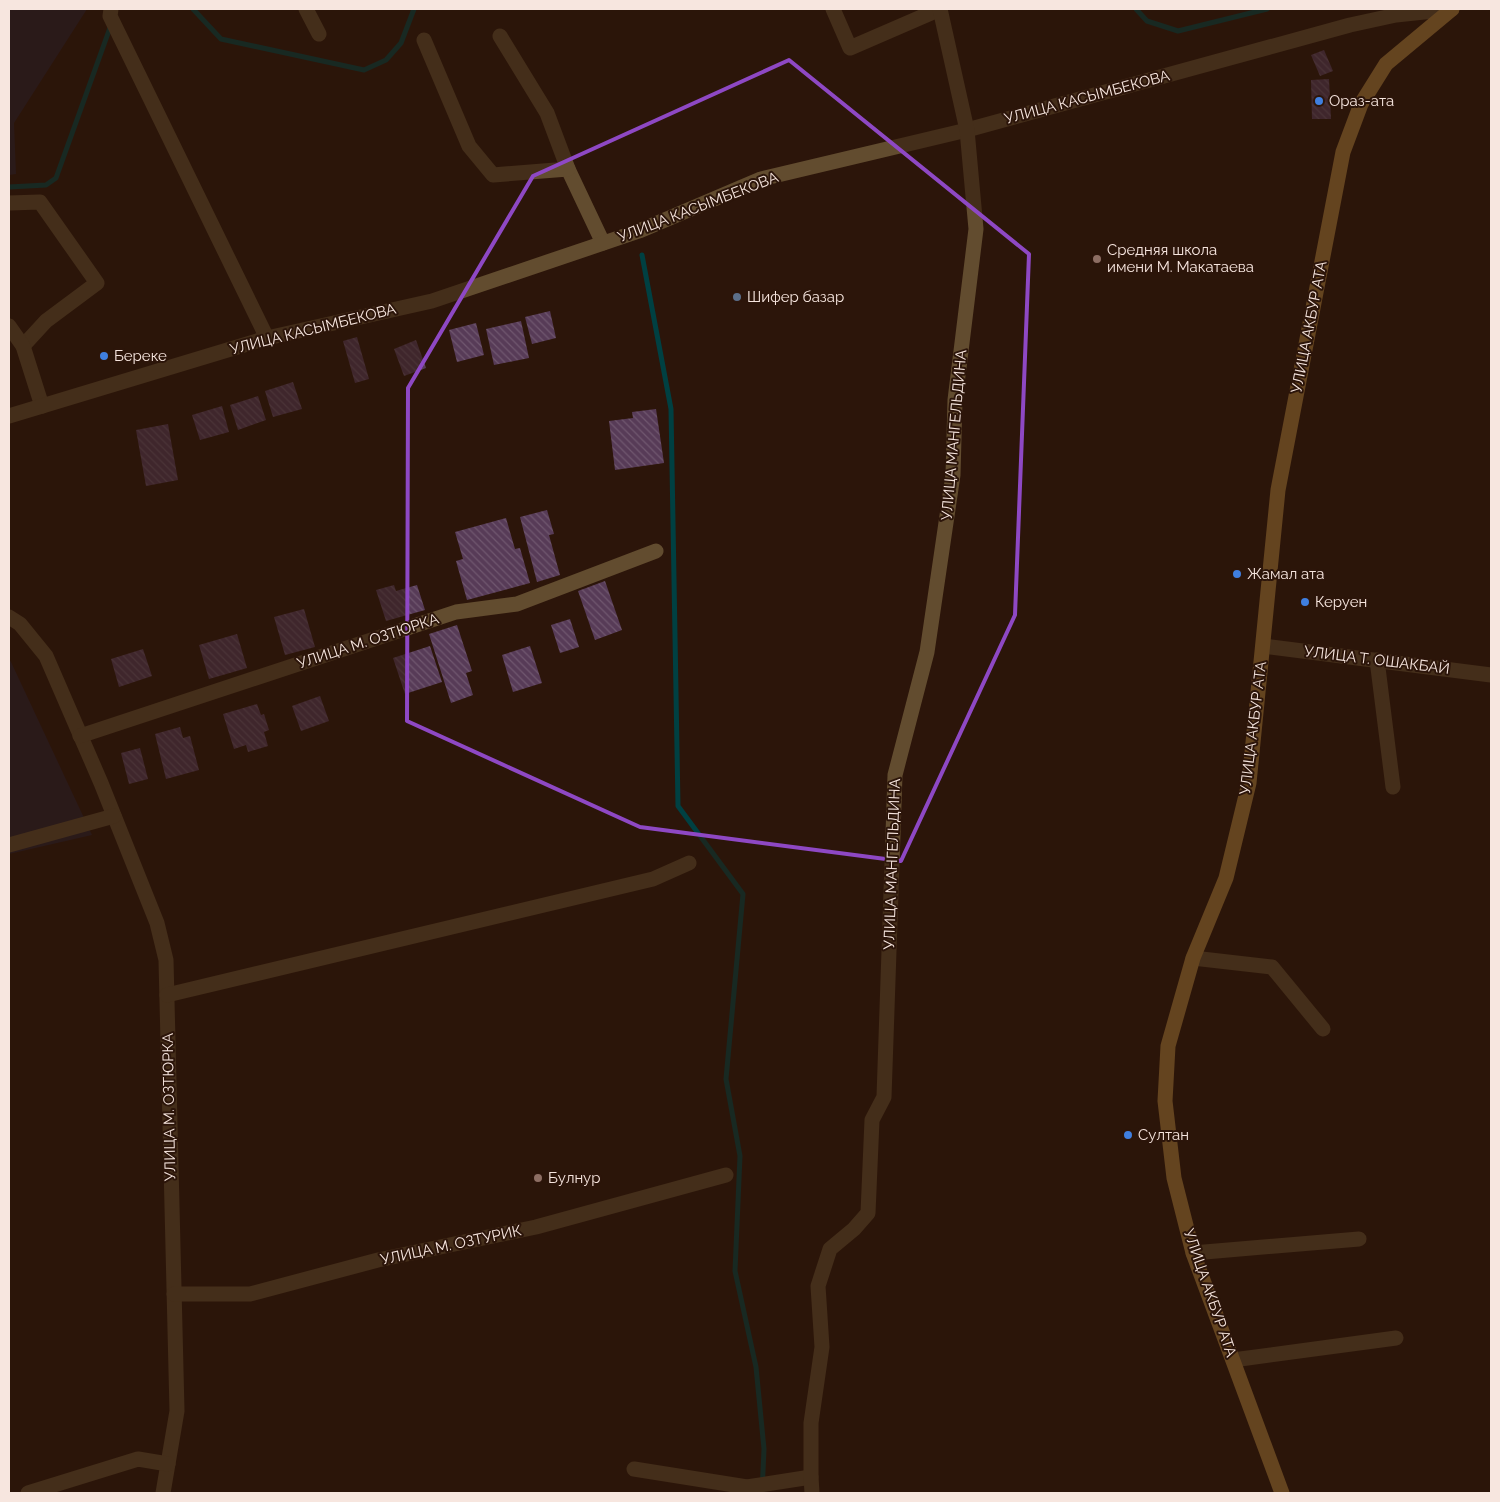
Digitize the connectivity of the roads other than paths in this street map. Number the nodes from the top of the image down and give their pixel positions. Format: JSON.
{"nodes":[{"id":1,"x":110,"y":9,"type":"edge"},
{"id":2,"x":306,"y":9,"type":"edge"},
{"id":3,"x":833,"y":9,"type":"edge"},
{"id":4,"x":940,"y":9,"type":"edge"},
{"id":5,"x":1452,"y":9,"type":"edge"},
{"id":6,"x":319,"y":34,"type":"dead end"},
{"id":7,"x":500,"y":36,"type":"dead end"},
{"id":8,"x":424,"y":40,"type":"dead end"},
{"id":9,"x":967,"y":130,"type":"junction"},
{"id":10,"x":568,"y":169,"type":"junction"},
{"id":11,"x":9,"y":203,"type":"edge"},
{"id":12,"x":603,"y":244,"type":"junction"},
{"id":13,"x":9,"y":326,"type":"edge"},
{"id":14,"x":267,"y":338,"type":"junction"},
{"id":15,"x":23,"y":346,"type":"junction"},
{"id":16,"x":42,"y":406,"type":"junction"},
{"id":17,"x":9,"y":416,"type":"edge"},
{"id":18,"x":656,"y":551,"type":"dead end"},
{"id":19,"x":9,"y":617,"type":"edge"},
{"id":20,"x":1263,"y":646,"type":"junction"},
{"id":21,"x":1376,"y":660,"type":"junction"},
{"id":22,"x":1491,"y":675,"type":"edge"},
{"id":23,"x":80,"y":736,"type":"junction"},
{"id":24,"x":1393,"y":786,"type":"dead end"},
{"id":25,"x":114,"y":816,"type":"junction"},
{"id":26,"x":9,"y":845,"type":"edge"},
{"id":27,"x":689,"y":863,"type":"dead end"},
{"id":28,"x":1193,"y":958,"type":"junction"},
{"id":29,"x":166,"y":995,"type":"junction"},
{"id":30,"x":1324,"y":1028,"type":"dead end"},
{"id":31,"x":726,"y":1175,"type":"dead end"},
{"id":32,"x":1359,"y":1239,"type":"dead end"},
{"id":33,"x":1193,"y":1253,"type":"junction"},
{"id":34,"x":174,"y":1294,"type":"junction"},
{"id":35,"x":1396,"y":1338,"type":"dead end"},
{"id":36,"x":1233,"y":1360,"type":"junction"},
{"id":37,"x":168,"y":1464,"type":"junction"},
{"id":38,"x":634,"y":1469,"type":"dead end"},
{"id":39,"x":811,"y":1477,"type":"junction"},
{"id":40,"x":28,"y":1493,"type":"edge"},
{"id":41,"x":163,"y":1493,"type":"edge"},
{"id":42,"x":812,"y":1493,"type":"edge"},
{"id":43,"x":1282,"y":1493,"type":"edge"}],
"edges":[{"from":1,"to":14,"type":"street"},
{"from":2,"to":6,"type":"street"},
{"from":3,"to":4,"type":"street"},
{"from":4,"to":9,"type":"street","name":"УЛИЦА МАНГЕЛЬДИНА"},
{"from":5,"to":9,"type":"street","name":"УЛИЦА КАСЫМБЕКОВА"},
{"from":5,"to":20,"type":"main road","name":"УЛИЦА АКБУР АТА"},
{"from":7,"to":10,"type":"street"},
{"from":8,"to":10,"type":"street"},
{"from":9,"to":12,"type":"street","name":"УЛИЦА КАСЫМБЕКОВА"},
{"from":9,"to":39,"type":"street","name":"УЛИЦА МАНГЕЛЬДИНА"},
{"from":10,"to":12,"type":"street"},
{"from":11,"to":15,"type":"street"},
{"from":12,"to":14,"type":"street","name":"УЛИЦА КАСЫМБЕКОВА"},
{"from":13,"to":15,"type":"street"},
{"from":14,"to":16,"type":"street","name":"УЛИЦА КАСЫМБЕКОВА"},
{"from":15,"to":16,"type":"street"},
{"from":16,"to":17,"type":"street","name":"УЛИЦА КАСЫМБЕКОВА"},
{"from":18,"to":23,"type":"street","name":"УЛИЦА М. ОЗТЮРКА"},
{"from":19,"to":23,"type":"street","name":"УЛИЦА М. ОЗТЮРКА"},
{"from":20,"to":21,"type":"street","name":"УЛИЦА Т. ОШАКБАЙ"},
{"from":20,"to":28,"type":"main road","name":"УЛИЦА АКБУР АТА"},
{"from":21,"to":22,"type":"street","name":"УЛИЦА Т. ОШАКБАЙ"},
{"from":21,"to":24,"type":"street"},
{"from":23,"to":25,"type":"street","name":"УЛИЦА М. ОЗТЮРКА"},
{"from":25,"to":26,"type":"street"},
{"from":25,"to":29,"type":"street","name":"УЛИЦА М. ОЗТЮРКА"},
{"from":27,"to":29,"type":"street"},
{"from":28,"to":30,"type":"street"},
{"from":28,"to":33,"type":"main road","name":"УЛИЦА АКБУР АТА"},
{"from":29,"to":34,"type":"street","name":"УЛИЦА М. ОЗТЮРКА"},
{"from":31,"to":34,"type":"street","name":"УЛИЦА М. ОЗТУРИК"},
{"from":32,"to":33,"type":"street"},
{"from":33,"to":36,"type":"main road","name":"УЛИЦА АКБУР АТА"},
{"from":34,"to":37,"type":"street","name":"УЛИЦА М. ОЗТЮРКА"},
{"from":35,"to":36,"type":"street"},
{"from":36,"to":43,"type":"main road","name":"УЛИЦА АКБУР АТА"},
{"from":37,"to":40,"type":"street"},
{"from":37,"to":41,"type":"street","name":"УЛИЦА М. ОЗТЮРКА"},
{"from":38,"to":39,"type":"street"},
{"from":39,"to":42,"type":"street","name":"УЛИЦА МАНГЕЛЬДИНА"}]}
